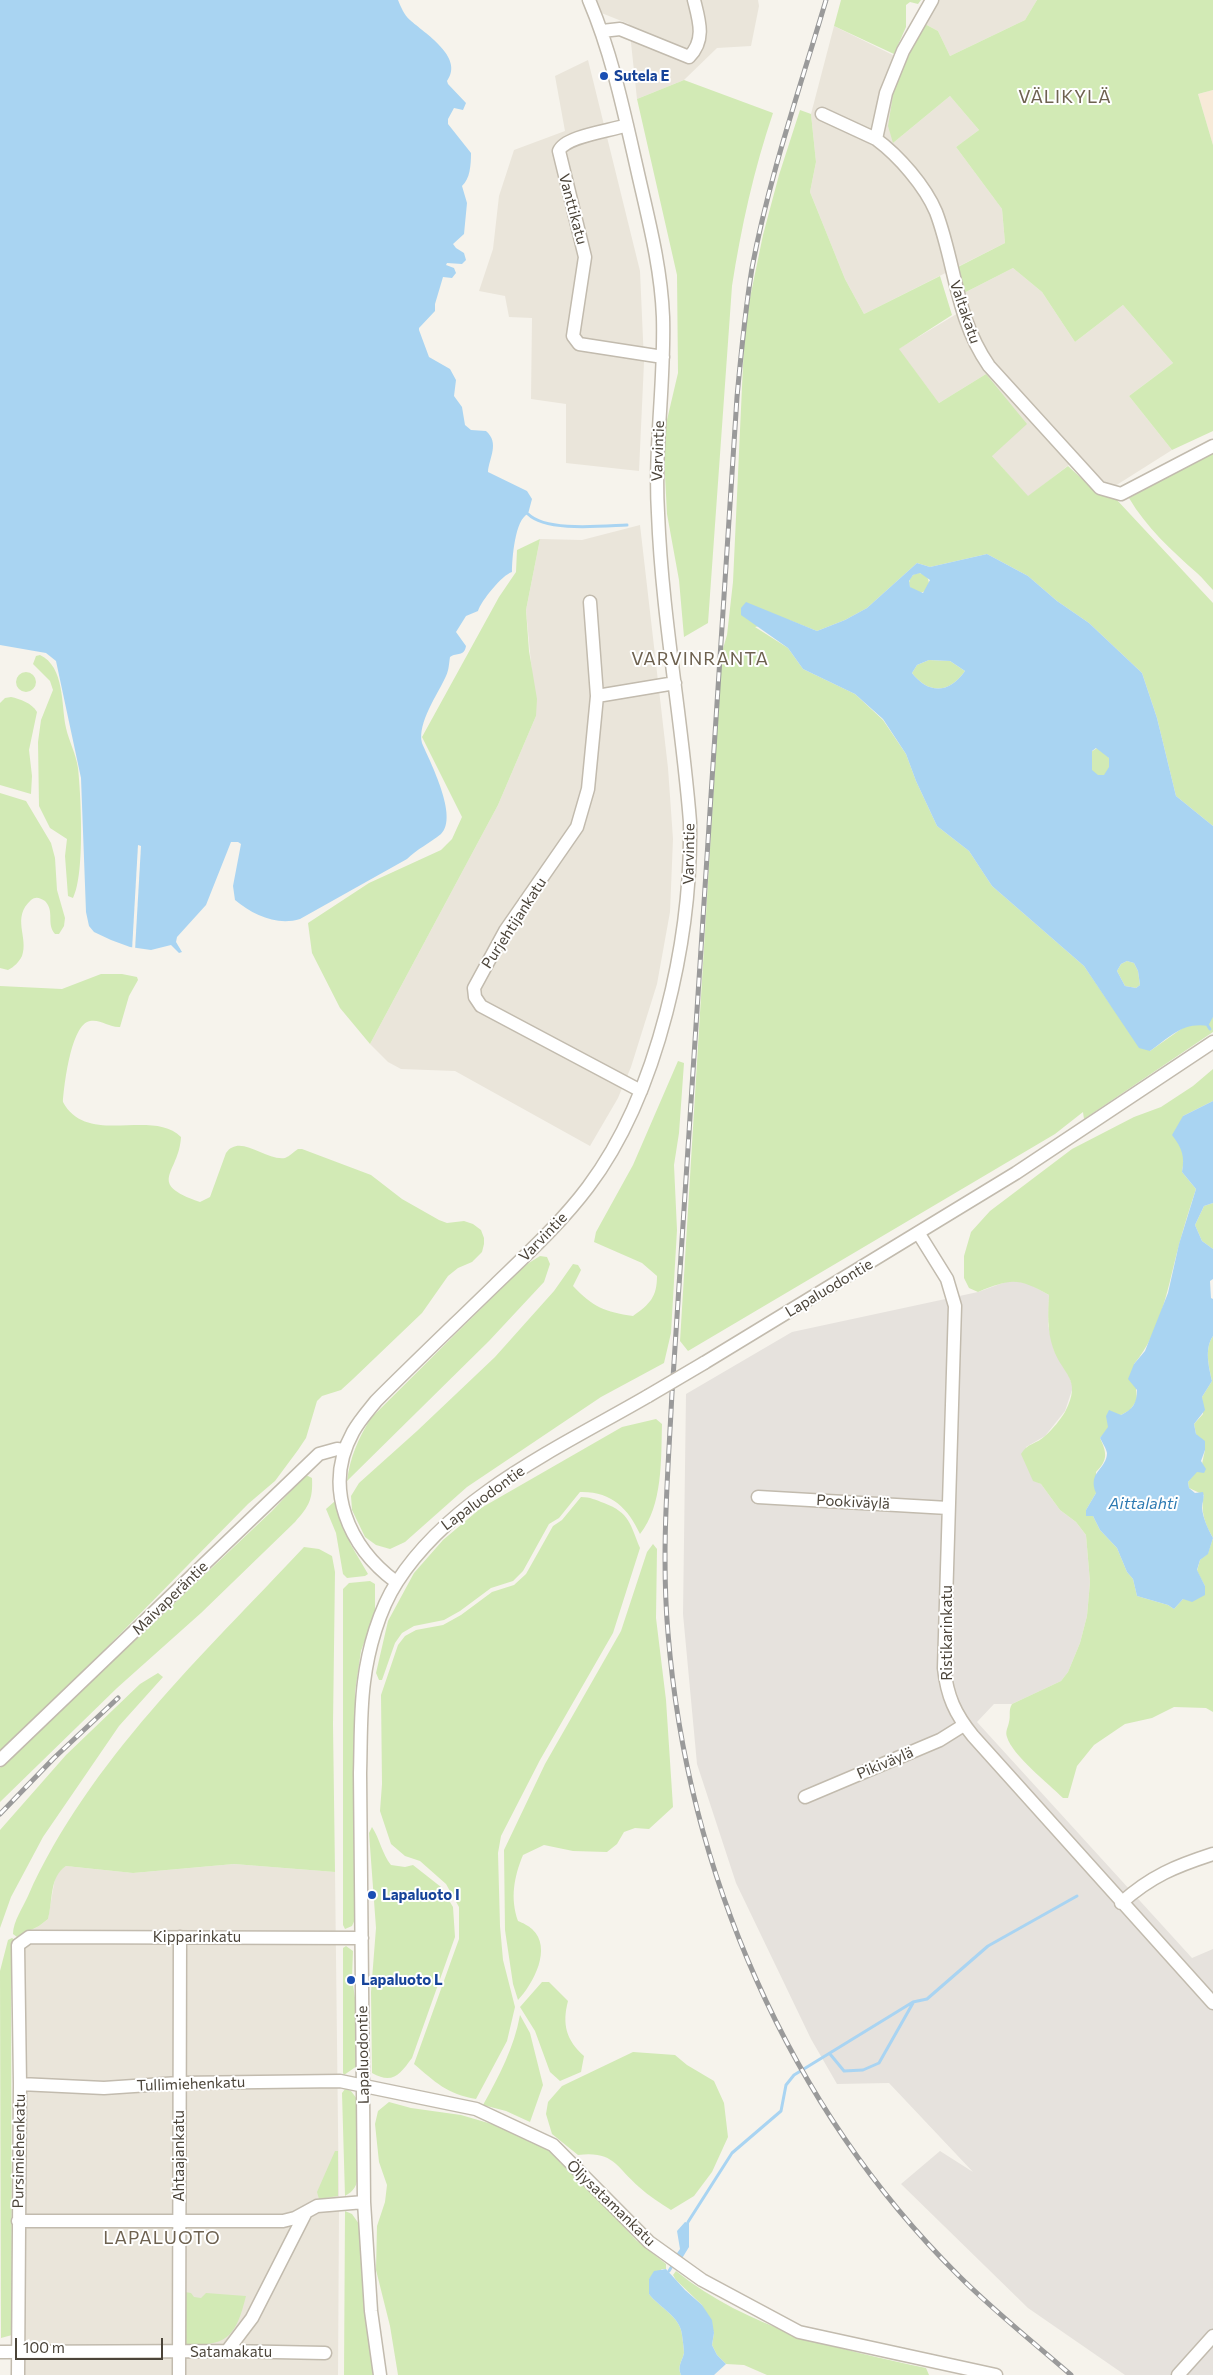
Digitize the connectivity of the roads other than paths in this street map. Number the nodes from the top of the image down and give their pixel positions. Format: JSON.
{"nodes":[{"id":1,"x":589,"y":0,"type":"edge"},
{"id":2,"x":694,"y":0,"type":"edge"},
{"id":3,"x":932,"y":0,"type":"edge"},
{"id":4,"x":602,"y":31,"type":"junction"},
{"id":5,"x":822,"y":114,"type":"dead end"},
{"id":6,"x":626,"y":125,"type":"junction"},
{"id":7,"x":876,"y":139,"type":"junction"},
{"id":8,"x":663,"y":357,"type":"junction"},
{"id":9,"x":1213,"y":446,"type":"edge"},
{"id":10,"x":590,"y":602,"type":"dead end"},
{"id":11,"x":675,"y":683,"type":"junction"},
{"id":12,"x":597,"y":696,"type":"junction"},
{"id":13,"x":1213,"y":1042,"type":"edge"},
{"id":14,"x":641,"y":1091,"type":"junction"},
{"id":15,"x":919,"y":1234,"type":"junction"},
{"id":16,"x":345,"y":1450,"type":"junction"},
{"id":17,"x":758,"y":1497,"type":"dead end"},
{"id":18,"x":948,"y":1508,"type":"junction"},
{"id":19,"x":396,"y":1582,"type":"junction"},
{"id":20,"x":964,"y":1725,"type":"junction"},
{"id":21,"x":0,"y":1760,"type":"edge"},
{"id":22,"x":805,"y":1797,"type":"dead end"},
{"id":23,"x":1213,"y":1854,"type":"edge"},
{"id":24,"x":1121,"y":1902,"type":"junction"},
{"id":25,"x":180,"y":1937,"type":"junction"},
{"id":26,"x":33,"y":1938,"type":"joint"},
{"id":27,"x":362,"y":1938,"type":"junction"},
{"id":28,"x":1213,"y":2003,"type":"edge"},
{"id":29,"x":179,"y":2083,"type":"junction"},
{"id":30,"x":20,"y":2084,"type":"junction"},
{"id":31,"x":363,"y":2085,"type":"junction"},
{"id":32,"x":364,"y":2202,"type":"junction"},
{"id":33,"x":306,"y":2211,"type":"junction"},
{"id":34,"x":179,"y":2220,"type":"junction"},
{"id":35,"x":18,"y":2221,"type":"junction"},
{"id":36,"x":1213,"y":2336,"type":"edge"},
{"id":37,"x":227,"y":2351,"type":"junction"},
{"id":38,"x":0,"y":2352,"type":"edge"},
{"id":39,"x":17,"y":2352,"type":"junction"},
{"id":40,"x":178,"y":2352,"type":"junction"},
{"id":41,"x":325,"y":2353,"type":"dead end"},
{"id":42,"x":18,"y":2375,"type":"edge"},
{"id":43,"x":178,"y":2375,"type":"edge"},
{"id":44,"x":380,"y":2375,"type":"edge"},
{"id":45,"x":996,"y":2375,"type":"edge"},
{"id":46,"x":1178,"y":2375,"type":"edge"}],
"edges":[{"from":1,"to":4,"type":"street","name":"Varvintie"},
{"from":2,"to":4,"type":"street"},
{"from":3,"to":7,"type":"street"},
{"from":4,"to":6,"type":"street","name":"Varvintie"},
{"from":5,"to":7,"type":"street","name":"Valtakatu"},
{"from":6,"to":8,"type":"street","name":"Varvintie"},
{"from":6,"to":8,"type":"street","name":"Vanttikatu"},
{"from":7,"to":9,"type":"street","name":"Valtakatu"},
{"from":8,"to":11,"type":"street","name":"Varvintie"},
{"from":10,"to":12,"type":"street","name":"Purjehtijankatu"},
{"from":11,"to":12,"type":"street"},
{"from":11,"to":14,"type":"street","name":"Varvintie"},
{"from":12,"to":14,"type":"street","name":"Purjehtijankatu"},
{"from":13,"to":15,"type":"street","name":"Lapaluodontie"},
{"from":14,"to":16,"type":"street","name":"Varvintie"},
{"from":15,"to":18,"type":"street","name":"Ristikarinkatu"},
{"from":15,"to":19,"type":"street","name":"Lapaluodontie","bridge":true},
{"from":16,"to":19,"type":"street","name":"Varvintie"},
{"from":16,"to":21,"type":"street","name":"Maivaperäntie"},
{"from":17,"to":18,"type":"street","name":"Pookiväylä"},
{"from":18,"to":20,"type":"street","name":"Ristikarinkatu"},
{"from":19,"to":27,"type":"street","name":"Lapaluodontie"},
{"from":20,"to":22,"type":"street","name":"Pikiväylä"},
{"from":20,"to":24,"type":"street","name":"Ristikarinkatu"},
{"from":23,"to":24,"type":"street"},
{"from":24,"to":28,"type":"street","name":"Ristikarinkatu"},
{"from":25,"to":26,"type":"street","name":"Kipparinkatu"},
{"from":25,"to":27,"type":"street","name":"Kipparinkatu"},
{"from":25,"to":29,"type":"street","name":"Ahtaajankatu"},
{"from":26,"to":30,"type":"street","name":"Pursimiehenkatu"},
{"from":27,"to":31,"type":"street","name":"Lapaluodontie"},
{"from":29,"to":30,"type":"street","name":"Tullimiehenkatu"},
{"from":29,"to":31,"type":"street","name":"Tullimiehenkatu"},
{"from":29,"to":34,"type":"street","name":"Ahtaajankatu"},
{"from":30,"to":35,"type":"street","name":"Pursimiehenkatu"},
{"from":31,"to":32,"type":"street","name":"Lapaluodontie"},
{"from":31,"to":45,"type":"street","name":"Öljysatamankatu"},
{"from":32,"to":33,"type":"street"},
{"from":32,"to":44,"type":"street","name":"Lapaluodontie"},
{"from":33,"to":34,"type":"street"},
{"from":33,"to":37,"type":"street"},
{"from":34,"to":35,"type":"street"},
{"from":34,"to":40,"type":"street","name":"Ahtaajankatu"},
{"from":35,"to":39,"type":"street","name":"Pursimiehenkatu"},
{"from":36,"to":46,"type":"street"},
{"from":37,"to":40,"type":"street","name":"Satamakatu"},
{"from":37,"to":41,"type":"street","name":"Satamakatu"},
{"from":38,"to":39,"type":"street","name":"Satamakatu"},
{"from":39,"to":40,"type":"street","name":"Satamakatu"},
{"from":39,"to":42,"type":"street","name":"Pursimiehenkatu"},
{"from":40,"to":43,"type":"street","name":"Ahtaajankatu"}]}
